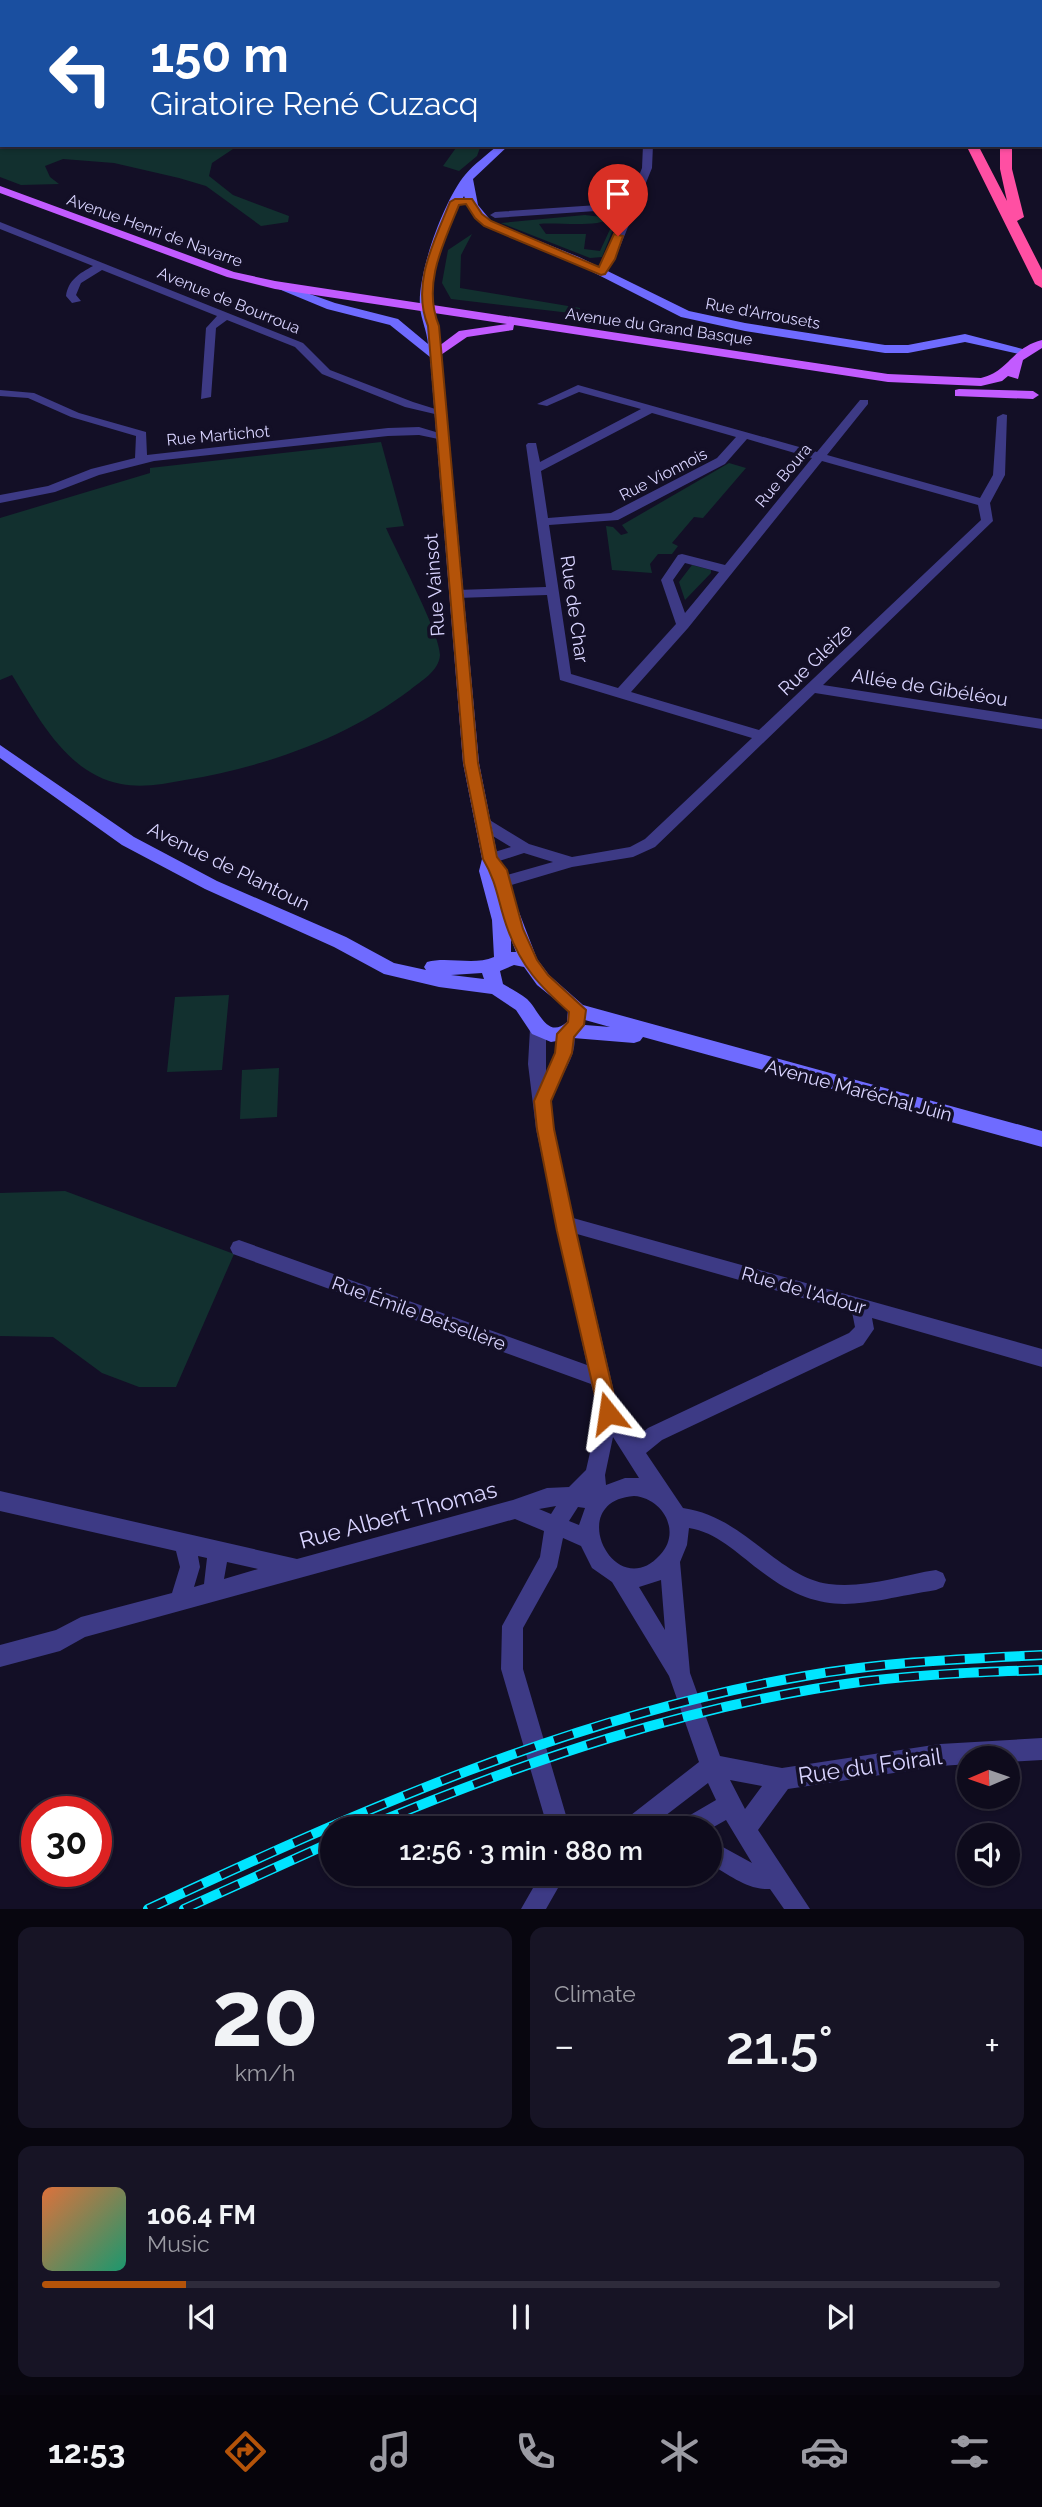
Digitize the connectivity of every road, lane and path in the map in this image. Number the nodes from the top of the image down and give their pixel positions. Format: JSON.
{"nodes":[{"id":1,"x":502,"y":147,"type":"edge"},
{"id":2,"x":648,"y":147,"type":"edge"},
{"id":3,"x":965,"y":147,"type":"edge"},
{"id":4,"x":973,"y":147,"type":"edge"},
{"id":5,"x":1006,"y":147,"type":"edge"},
{"id":6,"x":985,"y":174,"type":"junction"},
{"id":7,"x":469,"y":177,"type":"junction"},
{"id":8,"x":0,"y":191,"type":"edge"},
{"id":9,"x":469,"y":201,"type":"junction"},
{"id":10,"x":455,"y":202,"type":"junction"},
{"id":11,"x":629,"y":206,"type":"junction"},
{"id":12,"x":495,"y":215,"type":"dead end"},
{"id":13,"x":0,"y":225,"type":"edge"},
{"id":14,"x":1024,"y":246,"type":"junction"},
{"id":15,"x":102,"y":265,"type":"junction"},
{"id":16,"x":601,"y":272,"type":"junction"},
{"id":17,"x":1042,"y":284,"type":"edge"},
{"id":18,"x":275,"y":285,"type":"junction"},
{"id":19,"x":76,"y":301,"type":"dead end"},
{"id":20,"x":426,"y":308,"type":"junction"},
{"id":21,"x":225,"y":316,"type":"junction"},
{"id":22,"x":530,"y":324,"type":"junction"},
{"id":23,"x":1042,"y":344,"type":"edge"},
{"id":24,"x":435,"y":355,"type":"junction"},
{"id":25,"x":1017,"y":359,"type":"junction"},
{"id":26,"x":888,"y":377,"type":"junction"},
{"id":27,"x":0,"y":393,"type":"edge"},
{"id":28,"x":205,"y":397,"type":"dead end"},
{"id":29,"x":1038,"y":398,"type":"edge"},
{"id":30,"x":864,"y":402,"type":"dead end"},
{"id":31,"x":543,"y":404,"type":"dead end"},
{"id":32,"x":652,"y":408,"type":"junction"},
{"id":33,"x":439,"y":412,"type":"junction"},
{"id":34,"x":1003,"y":417,"type":"dead end"},
{"id":35,"x":744,"y":434,"type":"junction"},
{"id":36,"x":443,"y":436,"type":"junction"},
{"id":37,"x":532,"y":445,"type":"dead end"},
{"id":38,"x":823,"y":456,"type":"junction"},
{"id":39,"x":141,"y":460,"type":"junction"},
{"id":40,"x":535,"y":469,"type":"junction"},
{"id":41,"x":0,"y":499,"type":"edge"},
{"id":42,"x":984,"y":503,"type":"junction"},
{"id":43,"x":543,"y":522,"type":"junction"},
{"id":44,"x":727,"y":570,"type":"junction"},
{"id":45,"x":552,"y":591,"type":"junction"},
{"id":46,"x":457,"y":594,"type":"junction"},
{"id":47,"x":683,"y":625,"type":"junction"},
{"id":48,"x":813,"y":688,"type":"junction"},
{"id":49,"x":621,"y":694,"type":"junction"},
{"id":50,"x":1042,"y":724,"type":"edge"},
{"id":51,"x":762,"y":736,"type":"junction"},
{"id":52,"x":0,"y":750,"type":"edge"},
{"id":53,"x":483,"y":823,"type":"junction"},
{"id":54,"x":524,"y":848,"type":"junction"},
{"id":55,"x":490,"y":859,"type":"junction"},
{"id":56,"x":572,"y":862,"type":"junction"},
{"id":57,"x":501,"y":881,"type":"junction"},
{"id":58,"x":340,"y":942,"type":"junction"},
{"id":59,"x":499,"y":962,"type":"junction"},
{"id":60,"x":530,"y":962,"type":"junction"},
{"id":61,"x":496,"y":988,"type":"junction"},
{"id":62,"x":578,"y":1010,"type":"junction"},
{"id":63,"x":538,"y":1029,"type":"junction"},
{"id":64,"x":569,"y":1032,"type":"junction"},
{"id":65,"x":677,"y":1040,"type":"junction"},
{"id":66,"x":542,"y":1101,"type":"junction"},
{"id":67,"x":1042,"y":1139,"type":"edge"},
{"id":68,"x":565,"y":1223,"type":"junction"},
{"id":69,"x":239,"y":1248,"type":"dead end"},
{"id":70,"x":859,"y":1306,"type":"junction"},
{"id":71,"x":1042,"y":1358,"type":"edge"},
{"id":72,"x":599,"y":1378,"type":"junction"},
{"id":73,"x":608,"y":1413,"type":"junction"},
{"id":74,"x":634,"y":1451,"type":"junction"},
{"id":75,"x":595,"y":1475,"type":"junction"},
{"id":76,"x":574,"y":1495,"type":"junction"},
{"id":77,"x":664,"y":1499,"type":"junction"},
{"id":78,"x":599,"y":1500,"type":"junction"},
{"id":79,"x":0,"y":1501,"type":"edge"},
{"id":80,"x":515,"y":1509,"type":"junction"},
{"id":81,"x":677,"y":1517,"type":"junction"},
{"id":82,"x":555,"y":1526,"type":"junction"},
{"id":83,"x":589,"y":1539,"type":"junction"},
{"id":84,"x":185,"y":1543,"type":"junction"},
{"id":85,"x":219,"y":1551,"type":"junction"},
{"id":86,"x":670,"y":1561,"type":"junction"},
{"id":87,"x":294,"y":1567,"type":"junction"},
{"id":88,"x":620,"y":1574,"type":"junction"},
{"id":89,"x":936,"y":1580,"type":"dead end"},
{"id":90,"x":218,"y":1589,"type":"junction"},
{"id":91,"x":180,"y":1600,"type":"junction"},
{"id":92,"x":0,"y":1656,"type":"edge"},
{"id":93,"x":679,"y":1673,"type":"junction"},
{"id":94,"x":1042,"y":1749,"type":"edge"},
{"id":95,"x":712,"y":1766,"type":"junction"},
{"id":96,"x":782,"y":1779,"type":"junction"},
{"id":97,"x":730,"y":1805,"type":"junction"},
{"id":98,"x":555,"y":1816,"type":"edge"},
{"id":99,"x":651,"y":1816,"type":"edge"},
{"id":100,"x":711,"y":1816,"type":"edge"},
{"id":101,"x":744,"y":1829,"type":"junction"},
{"id":102,"x":722,"y":1858,"type":"edge"},
{"id":103,"x":774,"y":1877,"type":"junction"},
{"id":104,"x":547,"y":1886,"type":"edge"},
{"id":105,"x":532,"y":1909,"type":"edge"},
{"id":106,"x":800,"y":1909,"type":"edge"}],
"edges":[{"from":1,"to":7,"type":"main road"},
{"from":2,"to":11,"type":"street"},
{"from":3,"to":6,"type":"highway"},
{"from":4,"to":6,"type":"highway"},
{"from":5,"to":14,"type":"highway"},
{"from":6,"to":14,"type":"highway"},
{"from":7,"to":9,"type":"main road"},
{"from":7,"to":10,"type":"main road"},
{"from":8,"to":18,"type":"main road","name":"Avenue Henri de Navarre"},
{"from":9,"to":10,"type":"main road"},
{"from":9,"to":16,"type":"main road","name":"Rue d'Arrousets"},
{"from":10,"to":20,"type":"main road"},
{"from":11,"to":12,"type":"street"},
{"from":11,"to":16,"type":"street"},
{"from":13,"to":15,"type":"street","name":"Avenue de Bourroua"},
{"from":14,"to":17,"type":"highway"},
{"from":15,"to":19,"type":"street"},
{"from":15,"to":21,"type":"street","name":"Avenue de Bourroua"},
{"from":16,"to":25,"type":"main road","name":"Rue d'Arrousets"},
{"from":18,"to":20,"type":"main road","name":"Avenue Henri de Navarre"},
{"from":18,"to":24,"type":"main road"},
{"from":20,"to":22,"type":"main road","name":"Avenue du Grand Basque"},
{"from":20,"to":24,"type":"main road","name":"Rue Vainsot"},
{"from":21,"to":28,"type":"street"},
{"from":21,"to":33,"type":"street","name":"Avenue de Bourroua"},
{"from":22,"to":24,"type":"main road"},
{"from":22,"to":26,"type":"main road","name":"Avenue du Grand Basque"},
{"from":23,"to":25,"type":"main road","name":"Avenue du Grand Basque"},
{"from":24,"to":33,"type":"main road","name":"Rue Vainsot"},
{"from":25,"to":26,"type":"main road","name":"Avenue du Grand Basque"},
{"from":25,"to":29,"type":"main road"},
{"from":26,"to":29,"type":"main road","name":"Avenue du Grand Basque"},
{"from":27,"to":39,"type":"street"},
{"from":30,"to":38,"type":"street","name":"Rue Boura"},
{"from":31,"to":32,"type":"street"},
{"from":32,"to":35,"type":"street"},
{"from":32,"to":40,"type":"street"},
{"from":33,"to":36,"type":"main road","name":"Rue Vainsot"},
{"from":34,"to":42,"type":"street","name":"Rue Gleize"},
{"from":35,"to":38,"type":"street"},
{"from":35,"to":43,"type":"street","name":"Rue Vionnois"},
{"from":36,"to":39,"type":"street","name":"Rue Martichot"},
{"from":36,"to":46,"type":"main road","name":"Rue Vainsot"},
{"from":37,"to":40,"type":"street","name":"Rue de Char"},
{"from":38,"to":42,"type":"street"},
{"from":38,"to":44,"type":"street","name":"Rue Boura"},
{"from":39,"to":41,"type":"street","name":"Rue Martichot"},
{"from":40,"to":43,"type":"street","name":"Rue de Char"},
{"from":42,"to":48,"type":"street","name":"Rue Gleize"},
{"from":43,"to":45,"type":"street","name":"Rue de Char"},
{"from":44,"to":47,"type":"street","name":"Rue Boura"},
{"from":44,"to":47,"type":"street"},
{"from":45,"to":46,"type":"street"},
{"from":45,"to":49,"type":"street","name":"Rue de Char"},
{"from":46,"to":53,"type":"main road","name":"Rue Vainsot"},
{"from":47,"to":49,"type":"street","name":"Rue Boura"},
{"from":48,"to":50,"type":"street","name":"Allée de Gibéléou"},
{"from":48,"to":51,"type":"street","name":"Rue Gleize"},
{"from":49,"to":51,"type":"street","name":"Rue de Char"},
{"from":51,"to":56,"type":"street","name":"Rue Gleize"},
{"from":52,"to":58,"type":"main road","name":"Avenue de Plantoun"},
{"from":53,"to":54,"type":"street","name":"Rue Gleize"},
{"from":53,"to":55,"type":"main road","name":"Rue Vainsot"},
{"from":54,"to":55,"type":"street"},
{"from":54,"to":56,"type":"street","name":"Rue Gleize"},
{"from":55,"to":57,"type":"main road","name":"Rue Vainsot"},
{"from":55,"to":59,"type":"main road","name":"Rue Vainsot"},
{"from":56,"to":57,"type":"street","name":"Rue Gleize"},
{"from":57,"to":60,"type":"main road","name":"Rue Vainsot"},
{"from":58,"to":59,"type":"main road","name":"Avenue de Plantoun"},
{"from":58,"to":61,"type":"main road","name":"Avenue de Plantoun"},
{"from":59,"to":60,"type":"main road","name":"Avenue de Plantoun"},
{"from":59,"to":61,"type":"main road","name":"Rue Vainsot"},
{"from":60,"to":62,"type":"main road","name":"Rue Vainsot"},
{"from":61,"to":63,"type":"main road"},
{"from":62,"to":64,"type":"main road"},
{"from":62,"to":65,"type":"main road","name":"Avenue Maréchal Juin"},
{"from":63,"to":64,"type":"main road","name":"Avenue Maréchal Juin"},
{"from":63,"to":66,"type":"street"},
{"from":64,"to":65,"type":"main road","name":"Avenue Maréchal Juin"},
{"from":64,"to":66,"type":"street"},
{"from":65,"to":67,"type":"main road","name":"Avenue Maréchal Juin"},
{"from":66,"to":68,"type":"street"},
{"from":68,"to":70,"type":"street","name":"Rue de l'Adour"},
{"from":68,"to":72,"type":"street"},
{"from":69,"to":72,"type":"street","name":"Rue Émile Betsellère"},
{"from":70,"to":71,"type":"street","name":"Rue de l'Adour"},
{"from":70,"to":74,"type":"street"},
{"from":72,"to":73,"type":"street"},
{"from":73,"to":74,"type":"street"},
{"from":73,"to":75,"type":"street"},
{"from":74,"to":77,"type":"street"},
{"from":75,"to":76,"type":"street"},
{"from":75,"to":78,"type":"street"},
{"from":76,"to":78,"type":"street","name":"Rue Albert Thomas"},
{"from":76,"to":80,"type":"street","name":"Rue Albert Thomas"},
{"from":76,"to":82,"type":"street"},
{"from":77,"to":78,"type":"street"},
{"from":77,"to":81,"type":"street"},
{"from":78,"to":83,"type":"street"},
{"from":79,"to":84,"type":"street","name":"Rue Albert Thomas"},
{"from":80,"to":82,"type":"street","name":"Rue Albert Thomas"},
{"from":80,"to":87,"type":"street","name":"Rue Albert Thomas"},
{"from":81,"to":86,"type":"street"},
{"from":81,"to":89,"type":"street"},
{"from":82,"to":83,"type":"street","name":"Rue Albert Thomas"},
{"from":82,"to":98,"type":"street"},
{"from":83,"to":88,"type":"street"},
{"from":84,"to":85,"type":"street","name":"Rue Albert Thomas"},
{"from":84,"to":91,"type":"street"},
{"from":85,"to":87,"type":"street","name":"Rue Albert Thomas"},
{"from":85,"to":90,"type":"street"},
{"from":86,"to":88,"type":"street"},
{"from":86,"to":93,"type":"street"},
{"from":87,"to":90,"type":"street","name":"Rue Albert Thomas"},
{"from":88,"to":93,"type":"street"},
{"from":90,"to":91,"type":"street","name":"Rue Albert Thomas"},
{"from":91,"to":92,"type":"street","name":"Rue Albert Thomas"},
{"from":93,"to":95,"type":"street"},
{"from":94,"to":96,"type":"street","name":"Rue du Foirail"},
{"from":95,"to":96,"type":"street","name":"Rue du Foirail"},
{"from":95,"to":97,"type":"street"},
{"from":95,"to":99,"type":"street"},
{"from":96,"to":101,"type":"street","name":"Rue du Foirail"},
{"from":97,"to":100,"type":"street"},
{"from":97,"to":101,"type":"street"},
{"from":101,"to":103,"type":"street"},
{"from":102,"to":103,"type":"street"},
{"from":103,"to":106,"type":"street"},
{"from":104,"to":105,"type":"street"}]}
